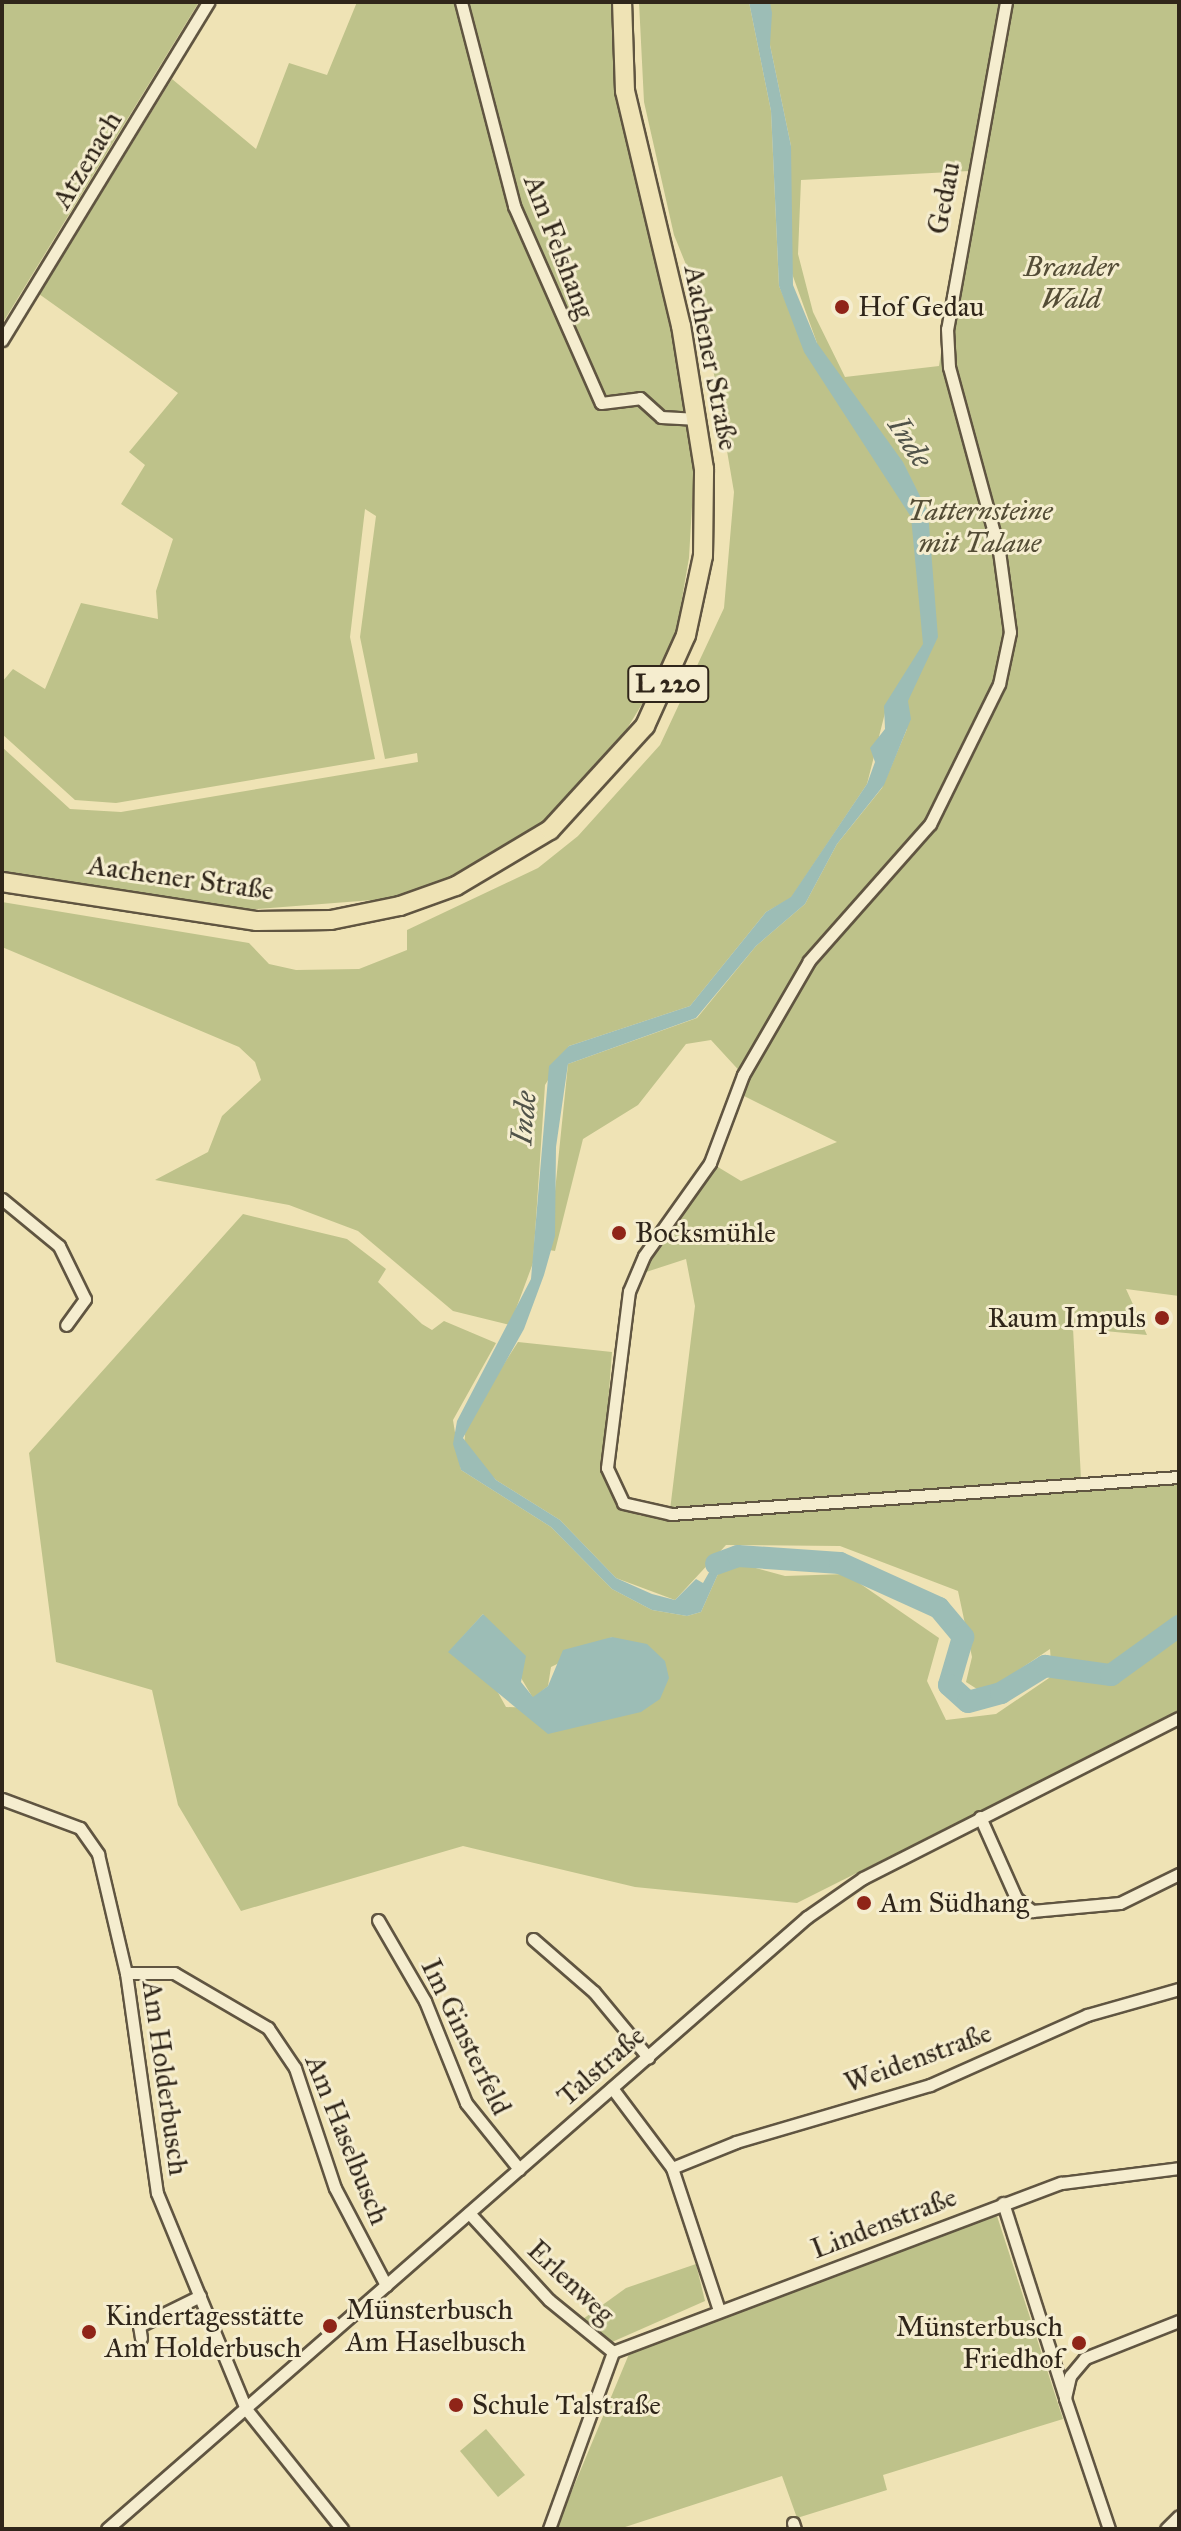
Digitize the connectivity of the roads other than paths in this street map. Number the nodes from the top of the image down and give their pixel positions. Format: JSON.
{"nodes":[{"id":1,"x":208,"y":2,"type":"edge"},
{"id":2,"x":461,"y":2,"type":"edge"},
{"id":3,"x":622,"y":2,"type":"edge"},
{"id":4,"x":1006,"y":2,"type":"edge"},
{"id":5,"x":2,"y":340,"type":"edge"},
{"id":6,"x":698,"y":419,"type":"junction"},
{"id":7,"x":2,"y":882,"type":"edge"},
{"id":8,"x":2,"y":1199,"type":"edge"},
{"id":9,"x":66,"y":1325,"type":"dead end"},
{"id":10,"x":1179,"y":1477,"type":"edge"},
{"id":11,"x":1179,"y":1718,"type":"edge"},
{"id":12,"x":2,"y":1799,"type":"edge"},
{"id":13,"x":980,"y":1817,"type":"junction"},
{"id":14,"x":1179,"y":1874,"type":"edge"},
{"id":15,"x":378,"y":1920,"type":"dead end"},
{"id":16,"x":533,"y":1939,"type":"dead end"},
{"id":17,"x":126,"y":1973,"type":"junction"},
{"id":18,"x":1179,"y":1989,"type":"edge"},
{"id":19,"x":648,"y":2057,"type":"junction"},
{"id":20,"x":612,"y":2088,"type":"junction"},
{"id":21,"x":672,"y":2168,"type":"junction"},
{"id":22,"x":1179,"y":2168,"type":"edge"},
{"id":23,"x":519,"y":2169,"type":"junction"},
{"id":24,"x":1003,"y":2203,"type":"junction"},
{"id":25,"x":469,"y":2213,"type":"junction"},
{"id":26,"x":386,"y":2285,"type":"junction"},
{"id":27,"x":200,"y":2296,"type":"junction"},
{"id":28,"x":719,"y":2310,"type":"junction"},
{"id":29,"x":1179,"y":2321,"type":"edge"},
{"id":30,"x":141,"y":2338,"type":"dead end"},
{"id":31,"x":613,"y":2352,"type":"junction"},
{"id":32,"x":1065,"y":2398,"type":"junction"},
{"id":33,"x":246,"y":2409,"type":"junction"},
{"id":34,"x":1179,"y":2516,"type":"edge"},
{"id":35,"x":107,"y":2529,"type":"edge"},
{"id":36,"x":342,"y":2529,"type":"edge"},
{"id":37,"x":549,"y":2529,"type":"edge"},
{"id":38,"x":1109,"y":2529,"type":"edge"},
{"id":39,"x":1166,"y":2529,"type":"edge"}],
"edges":[{"from":1,"to":5,"type":"street","name":"Atzenach"},
{"from":2,"to":6,"type":"street","name":"Am Felshang"},
{"from":3,"to":6,"type":"main road","name":"Aachener Straße","number":"L 220"},
{"from":4,"to":10,"type":"street","name":"Gedau"},
{"from":6,"to":7,"type":"main road","name":"Aachener Straße","number":"L 220"},
{"from":8,"to":9,"type":"street"},
{"from":11,"to":13,"type":"street","name":"Talstraße"},
{"from":12,"to":17,"type":"street","name":"Am Holderbusch"},
{"from":13,"to":14,"type":"street"},
{"from":13,"to":19,"type":"street","name":"Talstraße"},
{"from":15,"to":23,"type":"street","name":"Im Ginsterfeld"},
{"from":16,"to":19,"type":"street"},
{"from":17,"to":26,"type":"street","name":"Am Haselbusch"},
{"from":17,"to":27,"type":"street","name":"Am Holderbusch"},
{"from":18,"to":21,"type":"street","name":"Weidenstraße"},
{"from":19,"to":20,"type":"street","name":"Talstraße"},
{"from":20,"to":21,"type":"street"},
{"from":20,"to":23,"type":"street","name":"Talstraße"},
{"from":21,"to":28,"type":"street"},
{"from":22,"to":24,"type":"street","name":"Lindenstraße"},
{"from":23,"to":25,"type":"street","name":"Talstraße"},
{"from":24,"to":28,"type":"street","name":"Lindenstraße"},
{"from":24,"to":32,"type":"street"},
{"from":25,"to":26,"type":"street","name":"Talstraße"},
{"from":25,"to":31,"type":"street","name":"Erlenweg"},
{"from":26,"to":33,"type":"street","name":"Talstraße"},
{"from":27,"to":30,"type":"street"},
{"from":27,"to":33,"type":"street","name":"Am Holderbusch"},
{"from":28,"to":31,"type":"street","name":"Lindenstraße"},
{"from":29,"to":32,"type":"street"},
{"from":31,"to":37,"type":"street","name":"Erlenweg"},
{"from":32,"to":38,"type":"street"},
{"from":33,"to":35,"type":"street","name":"Talstraße"},
{"from":33,"to":36,"type":"street","name":"Am Holderbusch"},
{"from":34,"to":39,"type":"street"}]}
